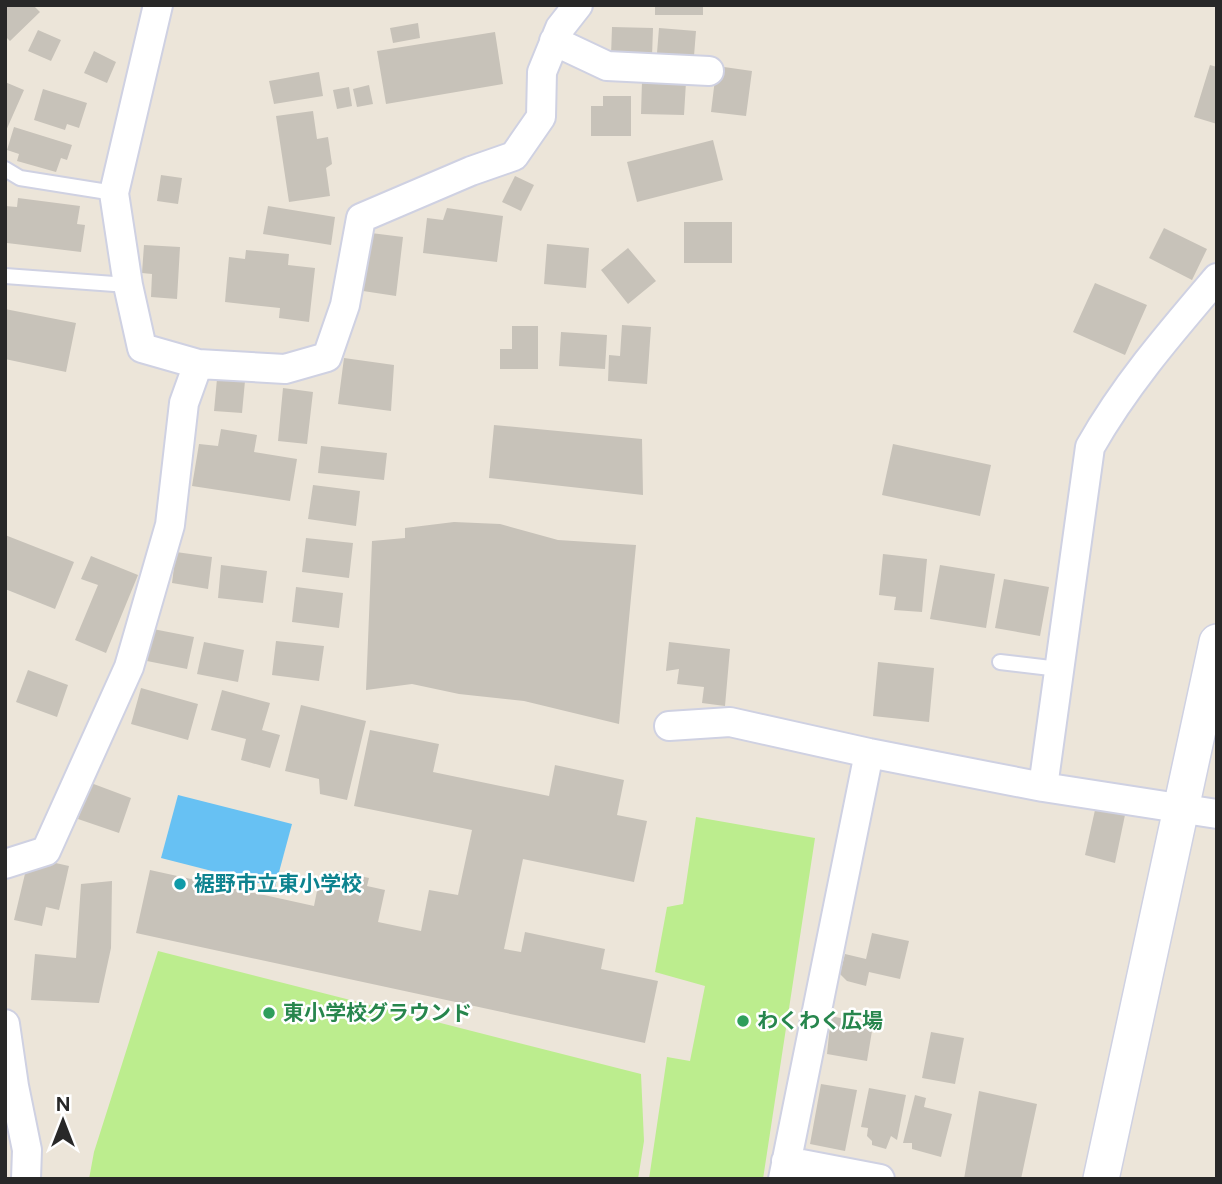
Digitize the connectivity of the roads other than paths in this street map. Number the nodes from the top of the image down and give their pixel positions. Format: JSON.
{"nodes":[{"id":1,"x":158,"y":5,"type":"edge"},
{"id":2,"x":578,"y":5,"type":"edge"},
{"id":3,"x":554,"y":41,"type":"junction"},
{"id":4,"x":709,"y":71,"type":"dead end"},
{"id":5,"x":5,"y":169,"type":"edge"},
{"id":6,"x":114,"y":193,"type":"junction"},
{"id":7,"x":5,"y":276,"type":"edge"},
{"id":8,"x":1217,"y":278,"type":"edge"},
{"id":9,"x":128,"y":285,"type":"junction"},
{"id":10,"x":198,"y":364,"type":"junction"},
{"id":11,"x":1217,"y":642,"type":"edge"},
{"id":12,"x":1000,"y":662,"type":"dead end"},
{"id":13,"x":1059,"y":669,"type":"junction"},
{"id":14,"x":669,"y":726,"type":"dead end"},
{"id":15,"x":869,"y":753,"type":"junction"},
{"id":16,"x":1043,"y":787,"type":"junction"},
{"id":17,"x":1180,"y":809,"type":"junction"},
{"id":18,"x":1217,"y":814,"type":"edge"},
{"id":19,"x":5,"y":864,"type":"edge"},
{"id":20,"x":5,"y":1024,"type":"edge"},
{"id":21,"x":785,"y":1170,"type":"edge"},
{"id":22,"x":26,"y":1179,"type":"edge"},
{"id":23,"x":880,"y":1179,"type":"edge"},
{"id":24,"x":1101,"y":1179,"type":"edge"}],
"edges":[{"from":1,"to":6,"type":"street"},
{"from":2,"to":3,"type":"street"},
{"from":3,"to":4,"type":"street"},
{"from":3,"to":10,"type":"street"},
{"from":5,"to":6,"type":"lane"},
{"from":6,"to":9,"type":"street"},
{"from":7,"to":9,"type":"lane"},
{"from":8,"to":13,"type":"street"},
{"from":9,"to":10,"type":"street"},
{"from":10,"to":19,"type":"street"},
{"from":11,"to":17,"type":"street"},
{"from":12,"to":13,"type":"lane"},
{"from":13,"to":16,"type":"street"},
{"from":14,"to":15,"type":"street"},
{"from":15,"to":16,"type":"street"},
{"from":15,"to":21,"type":"street"},
{"from":16,"to":17,"type":"street"},
{"from":17,"to":18,"type":"street"},
{"from":17,"to":24,"type":"street"},
{"from":20,"to":22,"type":"street"},
{"from":21,"to":23,"type":"street"}]}
